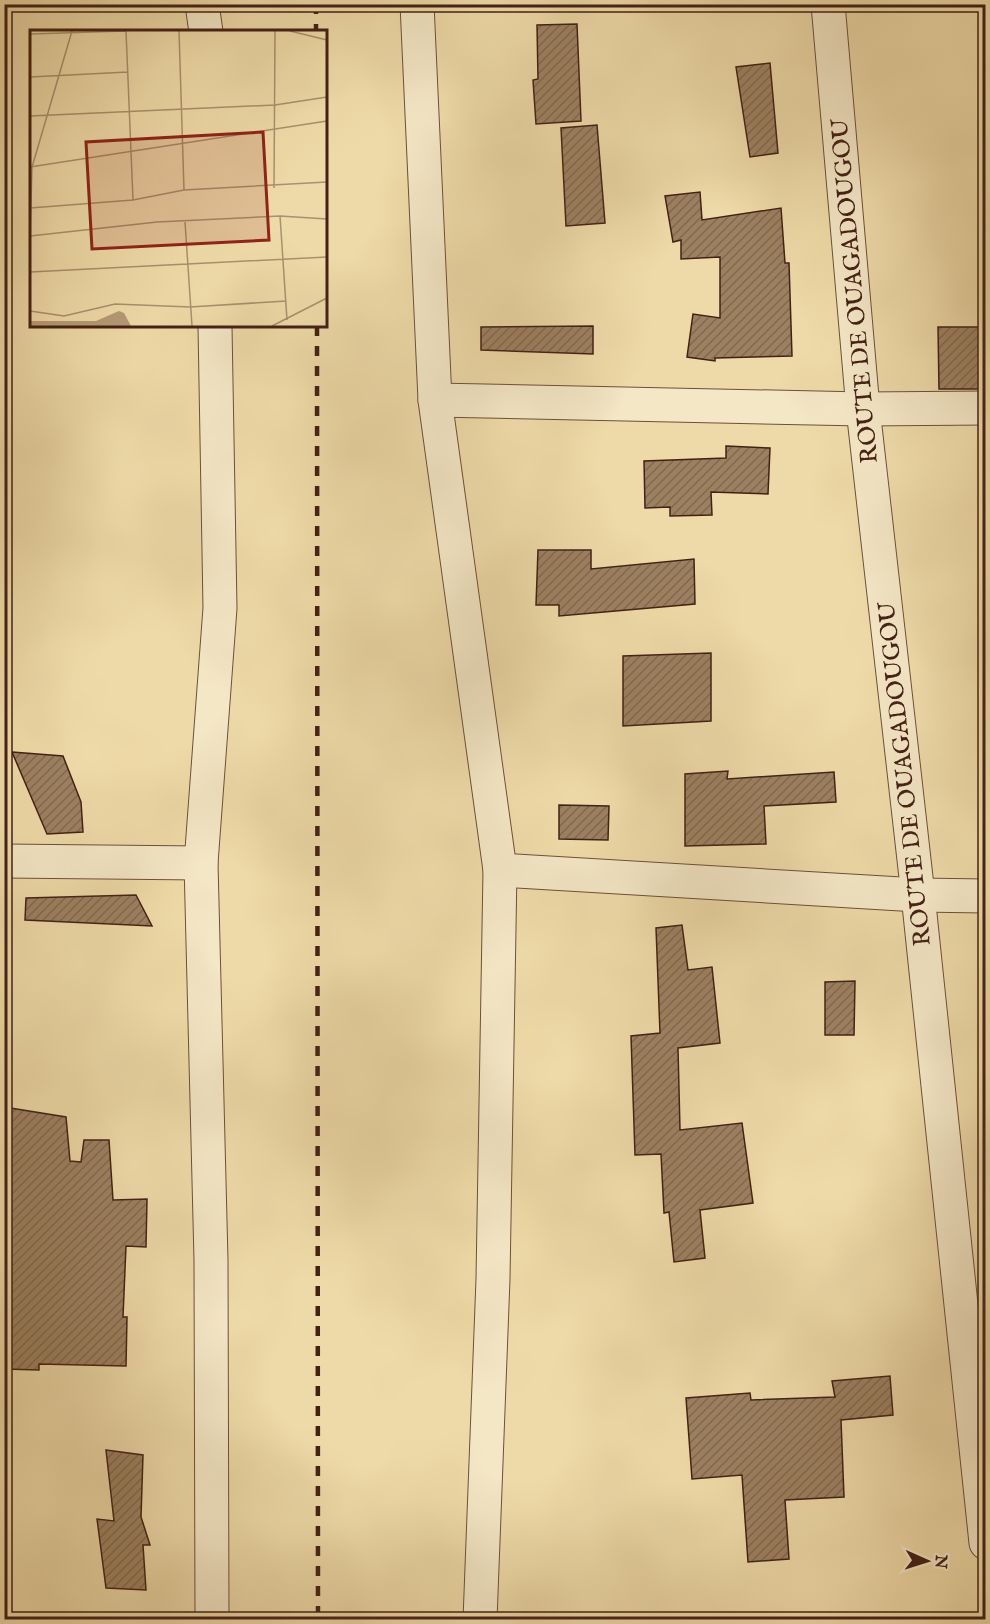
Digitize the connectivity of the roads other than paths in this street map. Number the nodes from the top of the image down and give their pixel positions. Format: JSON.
{"nodes":[{"id":1,"x":202,"y":4,"type":"edge"},
{"id":2,"x":417,"y":4,"type":"edge"},
{"id":3,"x":828,"y":4,"type":"edge"},
{"id":4,"x":206,"y":30,"type":"edge"},
{"id":5,"x":215,"y":327,"type":"edge"},
{"id":6,"x":435,"y":400,"type":"junction"},
{"id":7,"x":986,"y":408,"type":"edge"},
{"id":8,"x":863,"y":409,"type":"junction"},
{"id":9,"x":4,"y":861,"type":"edge"},
{"id":10,"x":201,"y":863,"type":"junction"},
{"id":11,"x":500,"y":870,"type":"junction"},
{"id":12,"x":918,"y":895,"type":"junction"},
{"id":13,"x":986,"y":896,"type":"edge"},
{"id":14,"x":986,"y":1543,"type":"edge"},
{"id":15,"x":212,"y":1620,"type":"edge"},
{"id":16,"x":480,"y":1620,"type":"edge"}],
"edges":[{"from":1,"to":4,"type":"street"},
{"from":2,"to":6,"type":"street"},
{"from":3,"to":8,"type":"street","name":"ROUTE DE OUAGADOUGOU"},
{"from":5,"to":10,"type":"street"},
{"from":6,"to":8,"type":"street"},
{"from":6,"to":11,"type":"street"},
{"from":7,"to":8,"type":"street"},
{"from":8,"to":12,"type":"street","name":"ROUTE DE OUAGADOUGOU"},
{"from":9,"to":10,"type":"street"},
{"from":10,"to":15,"type":"street"},
{"from":11,"to":12,"type":"street"},
{"from":11,"to":16,"type":"street"},
{"from":12,"to":13,"type":"street"},
{"from":12,"to":14,"type":"street","name":"ROUTE DE OUAGADOUGOU"}]}
